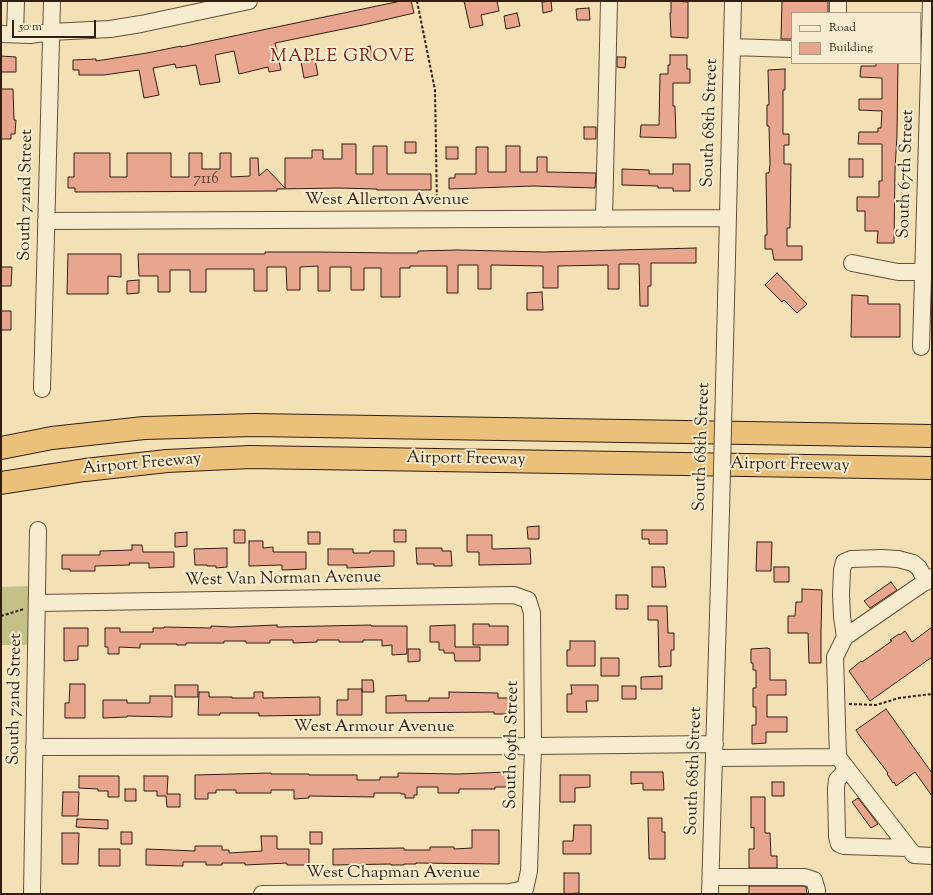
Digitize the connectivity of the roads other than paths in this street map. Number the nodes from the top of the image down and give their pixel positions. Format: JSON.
{"nodes":[{"id":1,"x":16,"y":1,"type":"edge"},
{"id":2,"x":52,"y":1,"type":"edge"},
{"id":3,"x":249,"y":1,"type":"edge"},
{"id":4,"x":609,"y":1,"type":"edge"},
{"id":5,"x":734,"y":1,"type":"edge"},
{"id":6,"x":838,"y":1,"type":"edge"},
{"id":7,"x":931,"y":1,"type":"edge"},
{"id":8,"x":838,"y":12,"type":"edge"},
{"id":9,"x":50,"y":32,"type":"junction"},
{"id":10,"x":8,"y":34,"type":"edge"},
{"id":11,"x":732,"y":47,"type":"junction"},
{"id":12,"x":791,"y":49,"type":"edge"},
{"id":13,"x":728,"y":218,"type":"junction"},
{"id":14,"x":604,"y":219,"type":"junction"},
{"id":15,"x":46,"y":221,"type":"junction"},
{"id":16,"x":852,"y":263,"type":"dead end"},
{"id":17,"x":928,"y":272,"type":"edge"},
{"id":18,"x":922,"y":347,"type":"dead end"},
{"id":19,"x":42,"y":389,"type":"dead end"},
{"id":20,"x":932,"y":436,"type":"edge"},
{"id":21,"x":1,"y":448,"type":"edge"},
{"id":22,"x":932,"y":468,"type":"edge"},
{"id":23,"x":1,"y":483,"type":"edge"},
{"id":24,"x":38,"y":530,"type":"dead end"},
{"id":25,"x":929,"y":580,"type":"edge"},
{"id":26,"x":528,"y":600,"type":"joint"},
{"id":27,"x":38,"y":603,"type":"junction"},
{"id":28,"x":845,"y":637,"type":"junction"},
{"id":29,"x":533,"y":746,"type":"junction"},
{"id":30,"x":34,"y":747,"type":"junction"},
{"id":31,"x":715,"y":751,"type":"junction"},
{"id":32,"x":842,"y":763,"type":"junction"},
{"id":33,"x":908,"y":848,"type":"junction"},
{"id":34,"x":932,"y":856,"type":"edge"},
{"id":35,"x":711,"y":878,"type":"junction"},
{"id":36,"x":525,"y":889,"type":"joint"},
{"id":37,"x":32,"y":894,"type":"edge"},
{"id":38,"x":262,"y":894,"type":"edge"},
{"id":39,"x":710,"y":894,"type":"edge"},
{"id":40,"x":817,"y":894,"type":"edge"}],
"edges":[{"from":1,"to":10,"type":"street"},
{"from":2,"to":9,"type":"street","name":"South 72nd Street"},
{"from":3,"to":9,"type":"street"},
{"from":4,"to":14,"type":"street"},
{"from":5,"to":11,"type":"street","name":"South 68th Street"},
{"from":6,"to":8,"type":"street"},
{"from":7,"to":17,"type":"street","name":"South 67th Street"},
{"from":9,"to":10,"type":"street"},
{"from":9,"to":15,"type":"street","name":"South 72nd Street"},
{"from":11,"to":12,"type":"street"},
{"from":11,"to":13,"type":"street","name":"South 68th Street"},
{"from":13,"to":14,"type":"street","name":"West Allerton Avenue"},
{"from":13,"to":31,"type":"street","name":"South 68th Street","bridge":true},
{"from":14,"to":15,"type":"street","name":"West Allerton Avenue"},
{"from":15,"to":19,"type":"street","name":"South 72nd Street"},
{"from":16,"to":17,"type":"street"},
{"from":17,"to":18,"type":"street","name":"South 67th Street"},
{"from":20,"to":21,"type":"highway","name":"Airport Freeway"},
{"from":22,"to":23,"type":"highway","name":"Airport Freeway"},
{"from":24,"to":27,"type":"street","name":"South 72nd Street"},
{"from":25,"to":28,"type":"street"},
{"from":25,"to":28,"type":"street"},
{"from":26,"to":27,"type":"street","name":"West Van Norman Avenue"},
{"from":26,"to":29,"type":"street","name":"South 69th Street"},
{"from":27,"to":30,"type":"street","name":"South 72nd Street"},
{"from":28,"to":32,"type":"street"},
{"from":29,"to":30,"type":"street","name":"West Armour Avenue"},
{"from":29,"to":31,"type":"street","name":"West Armour Avenue"},
{"from":29,"to":36,"type":"street","name":"South 69th Street"},
{"from":30,"to":37,"type":"street","name":"South 72nd Street"},
{"from":31,"to":32,"type":"street","name":"West Armour Avenue"},
{"from":31,"to":35,"type":"street","name":"South 68th Street"},
{"from":32,"to":33,"type":"street"},
{"from":32,"to":33,"type":"street"},
{"from":33,"to":34,"type":"street"},
{"from":35,"to":39,"type":"street","name":"South 68th Street"},
{"from":35,"to":40,"type":"street"},
{"from":36,"to":38,"type":"street","name":"West Chapman Avenue"}]}
